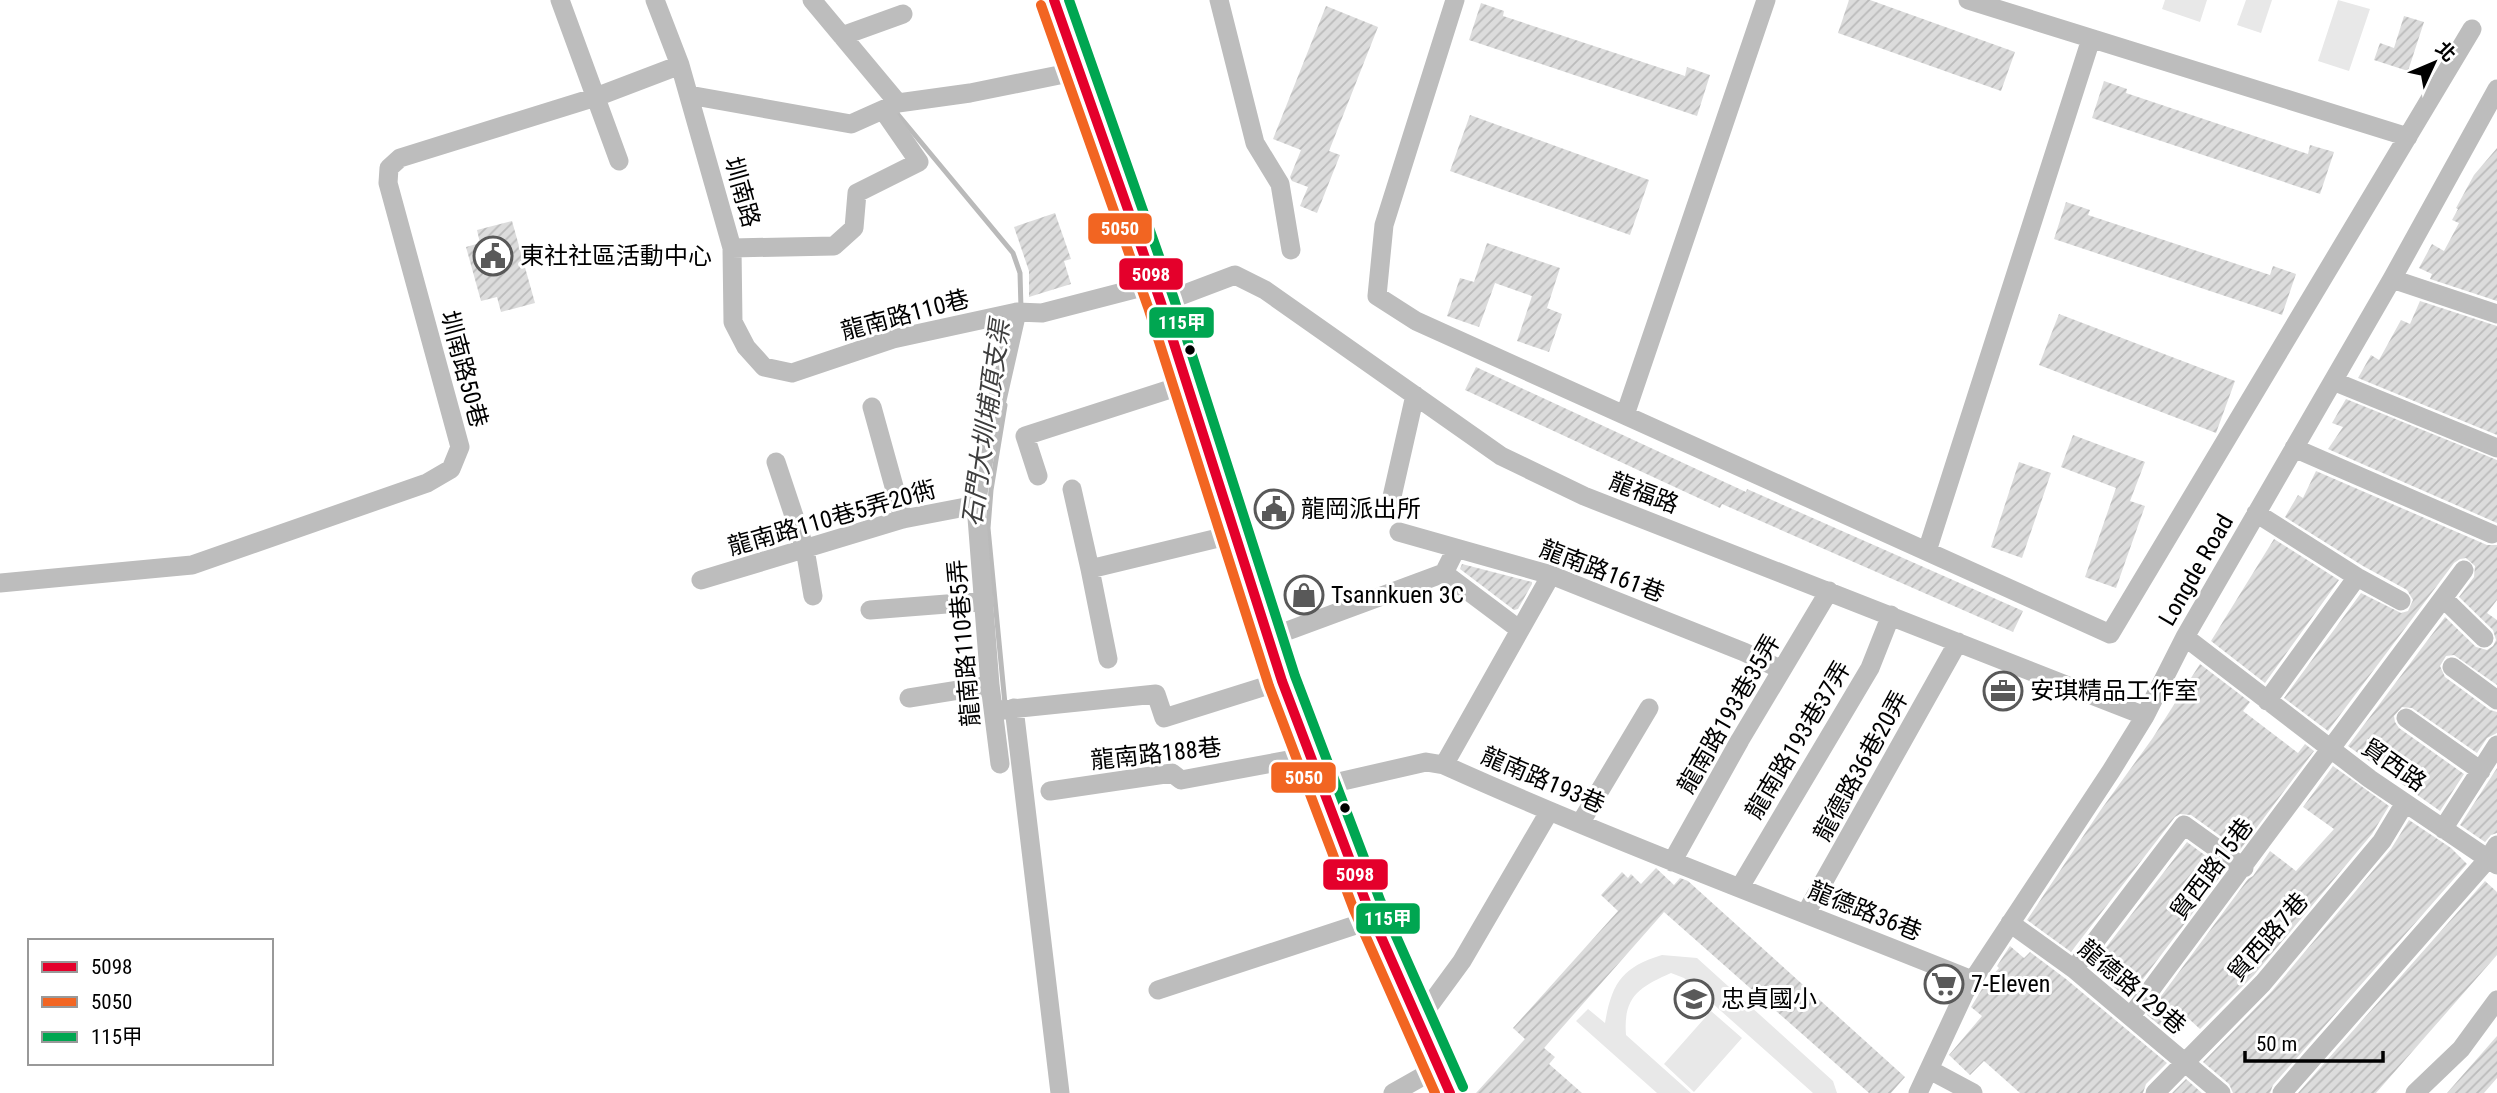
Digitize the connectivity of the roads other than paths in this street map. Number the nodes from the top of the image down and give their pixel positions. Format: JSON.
{"nodes":[{"id":1,"x":560,"y":0,"type":"edge"},
{"id":2,"x":655,"y":0,"type":"edge"},
{"id":3,"x":812,"y":0,"type":"edge"},
{"id":4,"x":1054,"y":0,"type":"edge"},
{"id":5,"x":1219,"y":0,"type":"edge"},
{"id":6,"x":1455,"y":0,"type":"edge"},
{"id":7,"x":1766,"y":0,"type":"edge"},
{"id":8,"x":1968,"y":0,"type":"edge"},
{"id":9,"x":902,"y":14,"type":"dead end"},
{"id":10,"x":2472,"y":29,"type":"dead end"},
{"id":11,"x":842,"y":36,"type":"junction"},
{"id":12,"x":2091,"y":39,"type":"junction"},
{"id":13,"x":680,"y":65,"type":"junction"},
{"id":14,"x":1079,"y":71,"type":"junction"},
{"id":15,"x":2497,"y":89,"type":"edge"},
{"id":16,"x":689,"y":96,"type":"junction"},
{"id":17,"x":596,"y":97,"type":"junction"},
{"id":18,"x":890,"y":107,"type":"junction"},
{"id":19,"x":2409,"y":138,"type":"junction"},
{"id":20,"x":619,"y":161,"type":"dead end"},
{"id":21,"x":732,"y":248,"type":"junction"},
{"id":22,"x":1291,"y":250,"type":"dead end"},
{"id":23,"x":2392,"y":279,"type":"junction"},
{"id":24,"x":1157,"y":294,"type":"junction"},
{"id":25,"x":1017,"y":312,"type":"junction"},
{"id":26,"x":2497,"y":314,"type":"edge"},
{"id":27,"x":792,"y":373,"type":"joint"},
{"id":28,"x":2333,"y":381,"type":"junction"},
{"id":29,"x":1186,"y":384,"type":"junction"},
{"id":30,"x":1415,"y":395,"type":"junction"},
{"id":31,"x":872,"y":407,"type":"dead end"},
{"id":32,"x":1625,"y":415,"type":"junction"},
{"id":33,"x":2294,"y":448,"type":"junction"},
{"id":34,"x":2497,"y":448,"type":"edge"},
{"id":35,"x":776,"y":462,"type":"dead end"},
{"id":36,"x":1038,"y":476,"type":"dead end"},
{"id":37,"x":1072,"y":489,"type":"dead end"},
{"id":38,"x":1391,"y":501,"type":"dead end"},
{"id":39,"x":976,"y":505,"type":"junction"},
{"id":40,"x":2256,"y":513,"type":"junction"},
{"id":41,"x":903,"y":519,"type":"junction"},
{"id":42,"x":1399,"y":532,"type":"dead end"},
{"id":43,"x":1235,"y":534,"type":"junction"},
{"id":44,"x":2492,"y":534,"type":"dead end"},
{"id":45,"x":1456,"y":549,"type":"junction"},
{"id":46,"x":805,"y":550,"type":"junction"},
{"id":47,"x":1927,"y":551,"type":"junction"},
{"id":48,"x":1090,"y":569,"type":"junction"},
{"id":49,"x":2464,"y":570,"type":"dead end"},
{"id":50,"x":1444,"y":573,"type":"junction"},
{"id":51,"x":1551,"y":575,"type":"junction"},
{"id":52,"x":2357,"y":577,"type":"junction"},
{"id":53,"x":701,"y":580,"type":"dead end"},
{"id":54,"x":0,"y":583,"type":"edge"},
{"id":55,"x":1829,"y":591,"type":"junction"},
{"id":56,"x":813,"y":596,"type":"dead end"},
{"id":57,"x":2443,"y":598,"type":"junction"},
{"id":58,"x":985,"y":601,"type":"junction"},
{"id":59,"x":2401,"y":601,"type":"dead end"},
{"id":60,"x":870,"y":610,"type":"dead end"},
{"id":61,"x":1891,"y":615,"type":"junction"},
{"id":62,"x":1520,"y":629,"type":"junction"},
{"id":63,"x":2185,"y":637,"type":"junction"},
{"id":64,"x":1268,"y":638,"type":"junction"},
{"id":65,"x":2484,"y":638,"type":"dead end"},
{"id":66,"x":1958,"y":642,"type":"junction"},
{"id":67,"x":1108,"y":659,"type":"dead end"},
{"id":68,"x":2452,"y":667,"type":"dead end"},
{"id":69,"x":1782,"y":670,"type":"junction"},
{"id":70,"x":1282,"y":681,"type":"junction"},
{"id":71,"x":990,"y":685,"type":"junction"},
{"id":72,"x":909,"y":698,"type":"dead end"},
{"id":73,"x":2497,"y":700,"type":"edge"},
{"id":74,"x":2267,"y":701,"type":"junction"},
{"id":75,"x":1014,"y":708,"type":"junction"},
{"id":76,"x":1649,"y":708,"type":"dead end"},
{"id":77,"x":993,"y":711,"type":"junction"},
{"id":78,"x":2145,"y":716,"type":"junction"},
{"id":79,"x":2406,"y":718,"type":"dead end"},
{"id":80,"x":2497,"y":745,"type":"edge"},
{"id":81,"x":2330,"y":749,"type":"junction"},
{"id":82,"x":1310,"y":756,"type":"junction"},
{"id":83,"x":1000,"y":764,"type":"dead end"},
{"id":84,"x":1444,"y":765,"type":"junction"},
{"id":85,"x":2480,"y":771,"type":"junction"},
{"id":86,"x":1321,"y":786,"type":"junction"},
{"id":87,"x":1049,"y":791,"type":"dead end"},
{"id":88,"x":2405,"y":803,"type":"junction"},
{"id":89,"x":1549,"y":812,"type":"junction"},
{"id":90,"x":1581,"y":822,"type":"junction"},
{"id":91,"x":2443,"y":829,"type":"junction"},
{"id":92,"x":2494,"y":856,"type":"edge"},
{"id":93,"x":1672,"y":862,"type":"junction"},
{"id":94,"x":2244,"y":869,"type":"junction"},
{"id":95,"x":1740,"y":887,"type":"junction"},
{"id":96,"x":1806,"y":913,"type":"junction"},
{"id":97,"x":1374,"y":919,"type":"junction"},
{"id":98,"x":2010,"y":922,"type":"junction"},
{"id":99,"x":2074,"y":969,"type":"junction"},
{"id":100,"x":1972,"y":980,"type":"junction"},
{"id":101,"x":1158,"y":990,"type":"dead end"},
{"id":102,"x":2497,"y":1000,"type":"edge"},
{"id":103,"x":2131,"y":1016,"type":"junction"},
{"id":104,"x":1418,"y":1021,"type":"junction"},
{"id":105,"x":2186,"y":1063,"type":"junction"},
{"id":106,"x":1439,"y":1067,"type":"junction"},
{"id":107,"x":1930,"y":1070,"type":"junction"},
{"id":108,"x":1060,"y":1093,"type":"edge"},
{"id":109,"x":1393,"y":1093,"type":"edge"},
{"id":110,"x":1450,"y":1093,"type":"edge"},
{"id":111,"x":1918,"y":1093,"type":"edge"},
{"id":112,"x":1973,"y":1093,"type":"edge"},
{"id":113,"x":2155,"y":1093,"type":"edge"},
{"id":114,"x":2221,"y":1093,"type":"edge"},
{"id":115,"x":2282,"y":1093,"type":"edge"},
{"id":116,"x":2415,"y":1093,"type":"edge"}],
"edges":[{"from":1,"to":17,"type":"street"},
{"from":2,"to":13,"type":"street","name":"圳南路"},
{"from":3,"to":11,"type":"street"},
{"from":4,"to":14,"type":"main road"},
{"from":5,"to":22,"type":"street"},
{"from":6,"to":32,"type":"street"},
{"from":7,"to":32,"type":"street"},
{"from":8,"to":12,"type":"street"},
{"from":9,"to":11,"type":"street"},
{"from":10,"to":19,"type":"street"},
{"from":11,"to":18,"type":"street"},
{"from":12,"to":19,"type":"street"},
{"from":12,"to":47,"type":"street"},
{"from":13,"to":16,"type":"street","name":"圳南路"},
{"from":13,"to":17,"type":"street","name":"圳南路50巷"},
{"from":14,"to":18,"type":"street"},
{"from":14,"to":24,"type":"main road"},
{"from":15,"to":23,"type":"street","name":"Longde Road"},
{"from":16,"to":18,"type":"street"},
{"from":16,"to":21,"type":"street","name":"圳南路"},
{"from":17,"to":20,"type":"street"},
{"from":17,"to":54,"type":"street","name":"圳南路50巷"},
{"from":18,"to":21,"type":"street"},
{"from":19,"to":47,"type":"street"},
{"from":21,"to":27,"type":"street","name":"圳南路"},
{"from":23,"to":26,"type":"street"},
{"from":23,"to":28,"type":"street","name":"Longde Road"},
{"from":24,"to":25,"type":"street","name":"龍南路110巷"},
{"from":24,"to":29,"type":"main road"},
{"from":24,"to":30,"type":"street","name":"龍福路"},
{"from":25,"to":27,"type":"street","name":"龍南路110巷"},
{"from":25,"to":39,"type":"street","name":"龍南路110巷5弄"},
{"from":28,"to":33,"type":"street","name":"Longde Road"},
{"from":28,"to":34,"type":"street"},
{"from":29,"to":36,"type":"street"},
{"from":29,"to":43,"type":"main road"},
{"from":30,"to":38,"type":"street"},
{"from":30,"to":55,"type":"street","name":"龍福路"},
{"from":31,"to":41,"type":"street"},
{"from":32,"to":47,"type":"street"},
{"from":33,"to":40,"type":"street","name":"Longde Road"},
{"from":33,"to":44,"type":"street"},
{"from":35,"to":46,"type":"street"},
{"from":37,"to":48,"type":"street"},
{"from":39,"to":41,"type":"street","name":"龍南路110巷5弄20衖"},
{"from":39,"to":58,"type":"street","name":"龍南路110巷5弄"},
{"from":40,"to":52,"type":"street"},
{"from":40,"to":63,"type":"street","name":"Longde Road"},
{"from":41,"to":46,"type":"street","name":"龍南路110巷5弄20衖"},
{"from":42,"to":45,"type":"street","name":"龍南路161巷"},
{"from":43,"to":48,"type":"street"},
{"from":43,"to":64,"type":"main road"},
{"from":45,"to":50,"type":"street"},
{"from":45,"to":51,"type":"street","name":"龍南路161巷"},
{"from":46,"to":53,"type":"street","name":"龍南路110巷5弄20衖"},
{"from":46,"to":56,"type":"street"},
{"from":48,"to":67,"type":"street"},
{"from":49,"to":57,"type":"street","name":"貿西路15巷"},
{"from":50,"to":62,"type":"street"},
{"from":50,"to":64,"type":"street"},
{"from":51,"to":62,"type":"street"},
{"from":51,"to":69,"type":"street","name":"龍南路161巷"},
{"from":52,"to":59,"type":"street"},
{"from":52,"to":74,"type":"street"},
{"from":55,"to":61,"type":"street","name":"龍福路"},
{"from":55,"to":69,"type":"street","name":"龍南路193巷35弄"},
{"from":57,"to":65,"type":"street"},
{"from":57,"to":81,"type":"street","name":"貿西路15巷"},
{"from":58,"to":60,"type":"street"},
{"from":58,"to":71,"type":"street","name":"龍南路110巷5弄"},
{"from":61,"to":66,"type":"street","name":"龍福路"},
{"from":61,"to":95,"type":"street","name":"龍南路193巷37弄"},
{"from":62,"to":84,"type":"street"},
{"from":63,"to":74,"type":"street","name":"貿西路"},
{"from":63,"to":78,"type":"street","name":"Longde Road"},
{"from":64,"to":70,"type":"main road"},
{"from":66,"to":78,"type":"street","name":"龍福路"},
{"from":66,"to":96,"type":"street","name":"龍德路36巷20弄"},
{"from":68,"to":73,"type":"street"},
{"from":69,"to":93,"type":"street","name":"龍南路193巷35弄"},
{"from":70,"to":75,"type":"street"},
{"from":70,"to":82,"type":"main road"},
{"from":71,"to":72,"type":"street"},
{"from":71,"to":77,"type":"street","name":"龍南路110巷5弄"},
{"from":74,"to":81,"type":"street","name":"貿西路"},
{"from":75,"to":77,"type":"street"},
{"from":75,"to":108,"type":"street"},
{"from":76,"to":90,"type":"street"},
{"from":77,"to":83,"type":"street","name":"龍南路110巷5弄"},
{"from":78,"to":98,"type":"street","name":"Longde Road"},
{"from":79,"to":85,"type":"street"},
{"from":80,"to":85,"type":"street"},
{"from":81,"to":88,"type":"street","name":"貿西路"},
{"from":81,"to":94,"type":"street","name":"貿西路15巷"},
{"from":82,"to":86,"type":"main road"},
{"from":82,"to":87,"type":"street","name":"龍南路188巷"},
{"from":84,"to":86,"type":"street","name":"龍南路193巷"},
{"from":84,"to":89,"type":"street","name":"龍南路193巷"},
{"from":85,"to":91,"type":"street"},
{"from":86,"to":97,"type":"main road"},
{"from":88,"to":91,"type":"street","name":"貿西路"},
{"from":88,"to":105,"type":"street","name":"貿西路7巷"},
{"from":89,"to":90,"type":"street","name":"龍南路193巷"},
{"from":89,"to":104,"type":"street"},
{"from":90,"to":93,"type":"street","name":"龍南路193巷"},
{"from":91,"to":92,"type":"street","name":"貿西路"},
{"from":92,"to":115,"type":"street"},
{"from":93,"to":95,"type":"street","name":"龍南路193巷"},
{"from":94,"to":99,"type":"street"},
{"from":94,"to":103,"type":"street","name":"貿西路15巷"},
{"from":95,"to":96,"type":"street","name":"龍德路36巷"},
{"from":96,"to":100,"type":"street","name":"龍德路36巷"},
{"from":97,"to":101,"type":"street"},
{"from":97,"to":104,"type":"main road"},
{"from":98,"to":99,"type":"street","name":"龍德路129巷"},
{"from":98,"to":100,"type":"street","name":"Longde Road"},
{"from":99,"to":103,"type":"street","name":"龍德路129巷"},
{"from":100,"to":107,"type":"street","name":"Longde Road"},
{"from":102,"to":116,"type":"street"},
{"from":103,"to":105,"type":"street","name":"龍德路129巷"},
{"from":104,"to":106,"type":"main road"},
{"from":105,"to":113,"type":"street","name":"貿西路7巷"},
{"from":105,"to":114,"type":"street","name":"龍德路129巷"},
{"from":106,"to":109,"type":"street"},
{"from":106,"to":110,"type":"main road"},
{"from":107,"to":111,"type":"street","name":"Longde Road"},
{"from":107,"to":112,"type":"street"}]}
